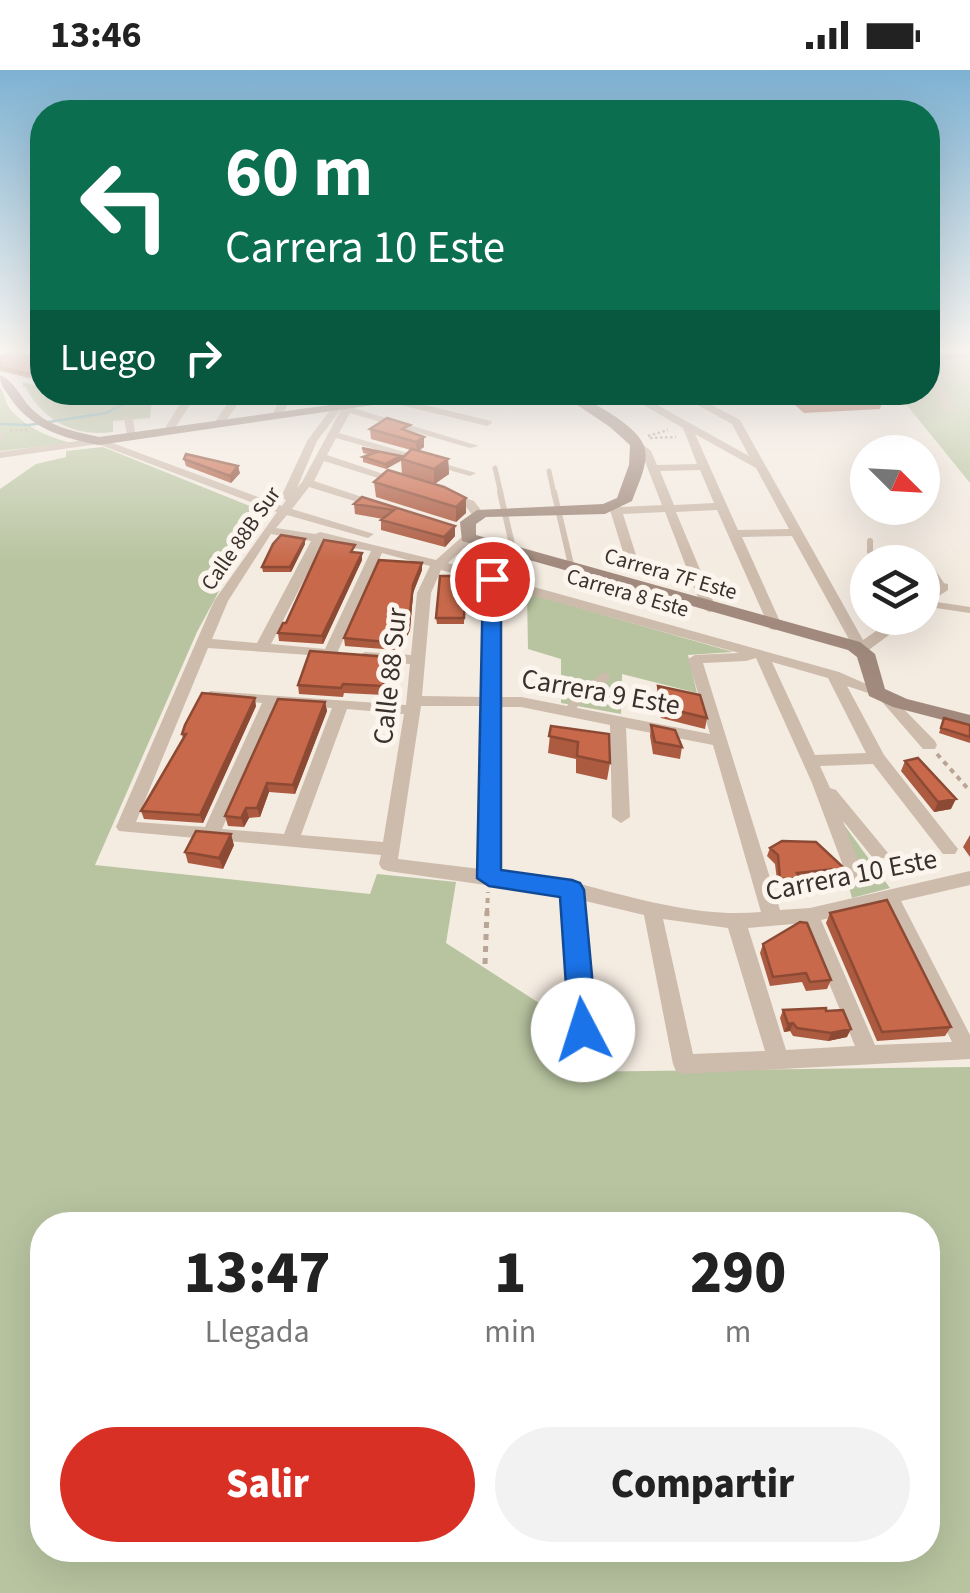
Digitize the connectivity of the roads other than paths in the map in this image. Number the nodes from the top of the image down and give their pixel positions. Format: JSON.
{"nodes":[{"id":1,"x":40,"y":420,"type":"edge"},
{"id":2,"x":128,"y":420,"type":"edge"},
{"id":3,"x":175,"y":420,"type":"edge"},
{"id":4,"x":221,"y":420,"type":"edge"},
{"id":5,"x":238,"y":420,"type":"edge"},
{"id":6,"x":333,"y":420,"type":"edge"},
{"id":7,"x":342,"y":420,"type":"edge"},
{"id":8,"x":397,"y":420,"type":"edge"},
{"id":9,"x":478,"y":420,"type":"edge"},
{"id":10,"x":607,"y":420,"type":"edge"},
{"id":11,"x":671,"y":420,"type":"edge"},
{"id":12,"x":732,"y":420,"type":"edge"},
{"id":13,"x":219,"y":423,"type":"junction"},
{"id":14,"x":487,"y":423,"type":"dead end"},
{"id":15,"x":168,"y":430,"type":"junction"},
{"id":16,"x":687,"y":430,"type":"junction"},
{"id":17,"x":336,"y":435,"type":"junction"},
{"id":18,"x":132,"y":436,"type":"junction"},
{"id":19,"x":99,"y":441,"type":"junction"},
{"id":20,"x":637,"y":445,"type":"junction"},
{"id":21,"x":474,"y":446,"type":"dead end"},
{"id":22,"x":0,"y":455,"type":"edge"},
{"id":23,"x":322,"y":457,"type":"junction"},
{"id":24,"x":758,"y":466,"type":"junction"},
{"id":25,"x":705,"y":467,"type":"junction"},
{"id":26,"x":495,"y":468,"type":"dead end"},
{"id":27,"x":653,"y":468,"type":"junction"},
{"id":28,"x":549,"y":471,"type":"dead end"},
{"id":29,"x":470,"y":473,"type":"dead end"},
{"id":30,"x":308,"y":482,"type":"junction"},
{"id":31,"x":412,"y":485,"type":"edge"},
{"id":32,"x":430,"y":490,"type":"edge"},
{"id":33,"x":722,"y":506,"type":"junction"},
{"id":34,"x":615,"y":509,"type":"junction"},
{"id":35,"x":669,"y":509,"type":"junction"},
{"id":36,"x":282,"y":510,"type":"junction"},
{"id":37,"x":396,"y":510,"type":"edge"},
{"id":38,"x":504,"y":510,"type":"junction"},
{"id":39,"x":558,"y":510,"type":"junction"},
{"id":40,"x":478,"y":514,"type":"junction"},
{"id":41,"x":448,"y":526,"type":"edge"},
{"id":42,"x":268,"y":530,"type":"junction"},
{"id":43,"x":796,"y":532,"type":"junction"},
{"id":44,"x":734,"y":534,"type":"junction"},
{"id":45,"x":467,"y":535,"type":"junction"},
{"id":46,"x":320,"y":536,"type":"junction"},
{"id":47,"x":870,"y":540,"type":"dead end"},
{"id":48,"x":870,"y":545,"type":"edge"},
{"id":49,"x":378,"y":548,"type":"junction"},
{"id":50,"x":514,"y":553,"type":"junction"},
{"id":51,"x":443,"y":560,"type":"junction"},
{"id":52,"x":572,"y":569,"type":"junction"},
{"id":53,"x":635,"y":572,"type":"dead end"},
{"id":54,"x":492,"y":579,"type":"junction"},
{"id":55,"x":940,"y":582,"type":"edge"},
{"id":56,"x":943,"y":587,"type":"joint"},
{"id":57,"x":940,"y":589,"type":"edge"},
{"id":58,"x":940,"y":606,"type":"edge"},
{"id":59,"x":709,"y":608,"type":"junction"},
{"id":60,"x":970,"y":610,"type":"edge"},
{"id":61,"x":776,"y":626,"type":"junction"},
{"id":62,"x":880,"y":635,"type":"edge"},
{"id":63,"x":204,"y":644,"type":"junction"},
{"id":64,"x":262,"y":648,"type":"junction"},
{"id":65,"x":861,"y":649,"type":"junction"},
{"id":66,"x":330,"y":654,"type":"junction"},
{"id":67,"x":762,"y":656,"type":"junction"},
{"id":68,"x":419,"y":660,"type":"junction"},
{"id":69,"x":834,"y":675,"type":"junction"},
{"id":70,"x":604,"y":678,"type":"dead end"},
{"id":71,"x":215,"y":694,"type":"edge"},
{"id":72,"x":880,"y":695,"type":"junction"},
{"id":73,"x":272,"y":698,"type":"junction"},
{"id":74,"x":491,"y":702,"type":"junction"},
{"id":75,"x":341,"y":704,"type":"junction"},
{"id":76,"x":414,"y":706,"type":"junction"},
{"id":77,"x":568,"y":712,"type":"junction"},
{"id":78,"x":618,"y":721,"type":"junction"},
{"id":79,"x":970,"y":721,"type":"edge"},
{"id":80,"x":718,"y":741,"type":"junction"},
{"id":81,"x":929,"y":745,"type":"road end"},
{"id":82,"x":878,"y":758,"type":"junction"},
{"id":83,"x":811,"y":761,"type":"junction"},
{"id":84,"x":820,"y":782,"type":"junction"},
{"id":85,"x":621,"y":817,"type":"dead end"},
{"id":86,"x":125,"y":826,"type":"joint"},
{"id":87,"x":211,"y":834,"type":"junction"},
{"id":88,"x":290,"y":840,"type":"junction"},
{"id":89,"x":949,"y":849,"type":"dead end"},
{"id":90,"x":879,"y":854,"type":"dead end"},
{"id":91,"x":389,"y":856,"type":"junction"},
{"id":92,"x":489,"y":878,"type":"junction"},
{"id":93,"x":970,"y":878,"type":"edge"},
{"id":94,"x":858,"y":882,"type":"dead end"},
{"id":95,"x":572,"y":890,"type":"junction"},
{"id":96,"x":890,"y":899,"type":"junction"},
{"id":97,"x":652,"y":910,"type":"junction"},
{"id":98,"x":810,"y":915,"type":"junction"},
{"id":99,"x":773,"y":920,"type":"junction"},
{"id":100,"x":736,"y":922,"type":"junction"},
{"id":101,"x":583,"y":1030,"type":"dead end"},
{"id":102,"x":968,"y":1050,"type":"edge"},
{"id":103,"x":869,"y":1055,"type":"junction"},
{"id":104,"x":778,"y":1057,"type":"junction"}],
"edges":[{"from":1,"to":19,"type":"street"},
{"from":2,"to":18,"type":"street"},
{"from":3,"to":15,"type":"street"},
{"from":4,"to":13,"type":"street"},
{"from":5,"to":13,"type":"street"},
{"from":6,"to":36,"type":"street","name":"Calle 88B Sur"},
{"from":7,"to":17,"type":"street","name":"Calle 88B Sur"},
{"from":8,"to":21,"type":"street"},
{"from":9,"to":14,"type":"street"},
{"from":10,"to":20,"type":"street"},
{"from":11,"to":16,"type":"street"},
{"from":12,"to":24,"type":"street"},
{"from":13,"to":15,"type":"street"},
{"from":15,"to":18,"type":"street"},
{"from":16,"to":24,"type":"street"},
{"from":16,"to":25,"type":"street"},
{"from":17,"to":23,"type":"street","name":"Calle 88B Sur"},
{"from":17,"to":29,"type":"street"},
{"from":18,"to":19,"type":"street"},
{"from":19,"to":22,"type":"street"},
{"from":19,"to":36,"type":"street","name":"Carrera 8 Este"},
{"from":20,"to":27,"type":"street"},
{"from":20,"to":34,"type":"street"},
{"from":23,"to":30,"type":"street","name":"Calle 88B Sur"},
{"from":23,"to":31,"type":"street"},
{"from":24,"to":43,"type":"street"},
{"from":25,"to":27,"type":"street"},
{"from":25,"to":33,"type":"street"},
{"from":26,"to":38,"type":"lane"},
{"from":27,"to":35,"type":"street"},
{"from":28,"to":39,"type":"lane"},
{"from":30,"to":36,"type":"street","name":"Calle 88B Sur"},
{"from":30,"to":37,"type":"street"},
{"from":32,"to":40,"type":"street"},
{"from":33,"to":35,"type":"street"},
{"from":33,"to":44,"type":"street"},
{"from":34,"to":35,"type":"street"},
{"from":34,"to":39,"type":"street"},
{"from":34,"to":53,"type":"street"},
{"from":35,"to":59,"type":"street"},
{"from":36,"to":42,"type":"street","name":"Calle 88B Sur"},
{"from":36,"to":51,"type":"street","name":"Carrera 8 Este"},
{"from":38,"to":39,"type":"street"},
{"from":38,"to":40,"type":"street"},
{"from":38,"to":50,"type":"lane"},
{"from":39,"to":52,"type":"lane"},
{"from":40,"to":45,"type":"street","name":"Calle 88 Sur"},
{"from":41,"to":45,"type":"street","name":"Carrera 7F Este"},
{"from":42,"to":46,"type":"street","name":"Carrera 8 Este"},
{"from":42,"to":63,"type":"street","name":"Calle 88B Sur"},
{"from":43,"to":44,"type":"street"},
{"from":43,"to":65,"type":"street"},
{"from":44,"to":61,"type":"street"},
{"from":45,"to":50,"type":"street","name":"Carrera 7F Este"},
{"from":45,"to":51,"type":"street","name":"Calle 88 Sur"},
{"from":46,"to":49,"type":"street","name":"Carrera 8 Este"},
{"from":46,"to":64,"type":"street"},
{"from":47,"to":48,"type":"lane"},
{"from":49,"to":51,"type":"street","name":"Carrera 8 Este"},
{"from":49,"to":66,"type":"street"},
{"from":50,"to":52,"type":"street","name":"Carrera 7F Este"},
{"from":51,"to":54,"type":"street","name":"Carrera 8 Este"},
{"from":51,"to":68,"type":"street","name":"Calle 88 Sur"},
{"from":52,"to":59,"type":"street","name":"Carrera 7F Este"},
{"from":54,"to":67,"type":"street","name":"Carrera 8 Este"},
{"from":54,"to":74,"type":"street"},
{"from":55,"to":56,"type":"lane"},
{"from":56,"to":57,"type":"street"},
{"from":58,"to":60,"type":"lane"},
{"from":59,"to":61,"type":"street","name":"Carrera 7F Este"},
{"from":61,"to":65,"type":"street","name":"Carrera 7F Este"},
{"from":62,"to":65,"type":"street"},
{"from":63,"to":64,"type":"street"},
{"from":63,"to":86,"type":"street","name":"Calle 88B Sur"},
{"from":64,"to":66,"type":"street"},
{"from":65,"to":72,"type":"street"},
{"from":66,"to":68,"type":"street"},
{"from":67,"to":69,"type":"street","name":"Carrera 8 Este"},
{"from":67,"to":80,"type":"street"},
{"from":67,"to":83,"type":"street"},
{"from":68,"to":76,"type":"street","name":"Calle 88 Sur"},
{"from":69,"to":72,"type":"street","name":"Carrera 8 Este"},
{"from":69,"to":82,"type":"street"},
{"from":70,"to":77,"type":"lane"},
{"from":71,"to":73,"type":"street","name":"Carrera 9 Este"},
{"from":72,"to":79,"type":"street","name":"Carrera 8 Este"},
{"from":72,"to":81,"type":"street"},
{"from":73,"to":75,"type":"street","name":"Carrera 9 Este"},
{"from":73,"to":87,"type":"street"},
{"from":74,"to":76,"type":"street","name":"Carrera 9 Este"},
{"from":74,"to":77,"type":"street","name":"Carrera 9 Este"},
{"from":74,"to":92,"type":"street"},
{"from":75,"to":76,"type":"street","name":"Carrera 9 Este"},
{"from":75,"to":88,"type":"street"},
{"from":76,"to":91,"type":"street","name":"Calle 88 Sur"},
{"from":77,"to":78,"type":"street","name":"Carrera 9 Este"},
{"from":78,"to":80,"type":"street","name":"Carrera 9 Este"},
{"from":78,"to":85,"type":"street"},
{"from":80,"to":99,"type":"street"},
{"from":82,"to":83,"type":"street"},
{"from":82,"to":89,"type":"street"},
{"from":83,"to":84,"type":"street"},
{"from":84,"to":90,"type":"street"},
{"from":84,"to":94,"type":"street"},
{"from":86,"to":87,"type":"street","name":"Carrera 10 Este"},
{"from":87,"to":88,"type":"street","name":"Carrera 10 Este"},
{"from":88,"to":91,"type":"street","name":"Carrera 10 Este"},
{"from":91,"to":92,"type":"street","name":"Carrera 10 Este"},
{"from":92,"to":95,"type":"street","name":"Carrera 10 Este"},
{"from":93,"to":96,"type":"street","name":"Carrera 10 Este"},
{"from":95,"to":97,"type":"street","name":"Carrera 10 Este"},
{"from":95,"to":101,"type":"street"},
{"from":96,"to":98,"type":"street","name":"Carrera 10 Este"},
{"from":96,"to":102,"type":"street"},
{"from":97,"to":100,"type":"street","name":"Carrera 10 Este"},
{"from":97,"to":104,"type":"street"},
{"from":98,"to":99,"type":"street","name":"Carrera 10 Este"},
{"from":98,"to":103,"type":"street"},
{"from":99,"to":100,"type":"street","name":"Carrera 10 Este"},
{"from":100,"to":104,"type":"street"},
{"from":102,"to":103,"type":"street"},
{"from":103,"to":104,"type":"street"}]}
